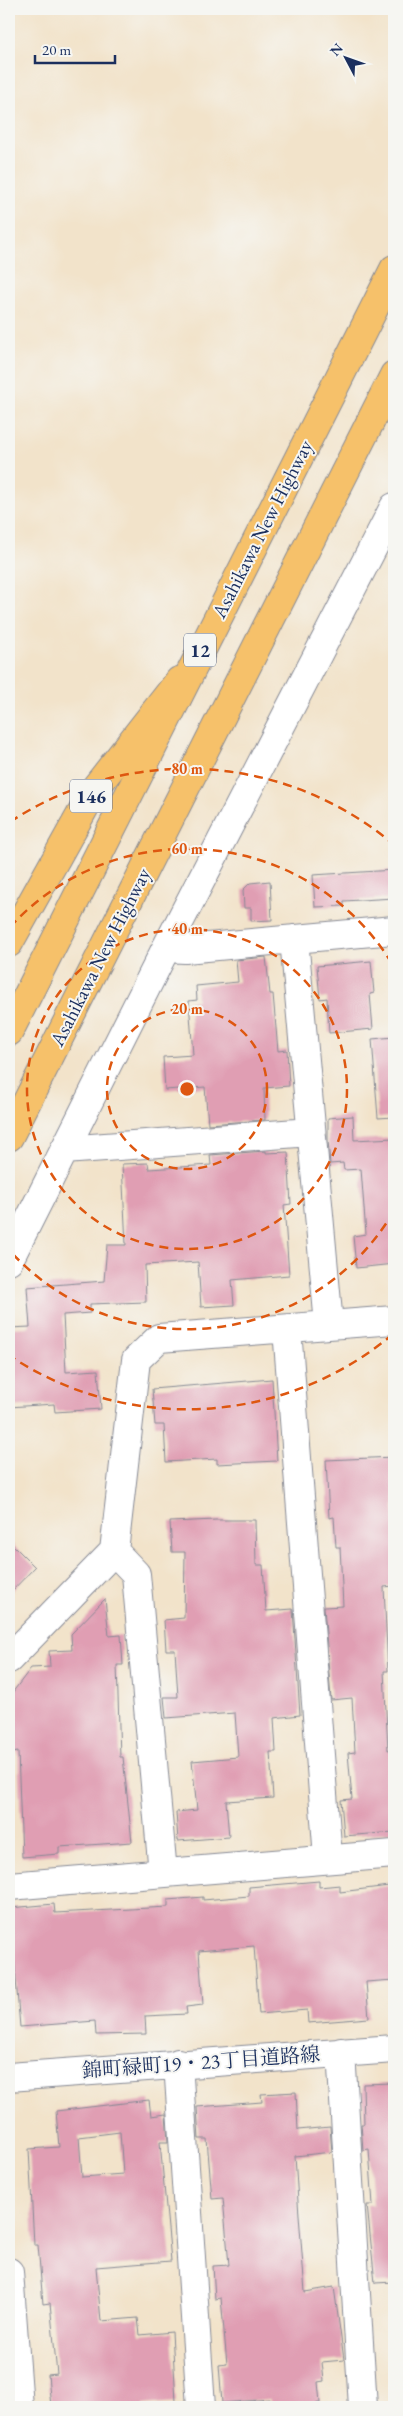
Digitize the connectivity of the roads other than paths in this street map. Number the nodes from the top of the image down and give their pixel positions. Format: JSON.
{"nodes":[{"id":1,"x":394,"y":269,"type":"edge"},
{"id":2,"x":394,"y":375,"type":"edge"},
{"id":3,"x":394,"y":507,"type":"edge"},
{"id":4,"x":194,"y":662,"type":"junction"},
{"id":5,"x":394,"y":930,"type":"edge"},
{"id":6,"x":294,"y":939,"type":"junction"},
{"id":7,"x":9,"y":943,"type":"edge"},
{"id":8,"x":166,"y":948,"type":"junction"},
{"id":9,"x":9,"y":1032,"type":"edge"},
{"id":10,"x":311,"y":1132,"type":"junction"},
{"id":11,"x":9,"y":1137,"type":"edge"},
{"id":12,"x":64,"y":1150,"type":"junction"},
{"id":13,"x":9,"y":1260,"type":"edge"},
{"id":14,"x":394,"y":1320,"type":"edge"},
{"id":15,"x":329,"y":1325,"type":"junction"},
{"id":16,"x":287,"y":1329,"type":"junction"},
{"id":17,"x":114,"y":1551,"type":"junction"},
{"id":18,"x":9,"y":1660,"type":"edge"},
{"id":19,"x":394,"y":1854,"type":"edge"},
{"id":20,"x":328,"y":1858,"type":"junction"},
{"id":21,"x":163,"y":1873,"type":"junction"},
{"id":22,"x":9,"y":1886,"type":"edge"},
{"id":23,"x":394,"y":2049,"type":"edge"},
{"id":24,"x":341,"y":2052,"type":"junction"},
{"id":25,"x":178,"y":2063,"type":"junction"},
{"id":26,"x":9,"y":2077,"type":"edge"},
{"id":27,"x":9,"y":2272,"type":"edge"},
{"id":28,"x":19,"y":2407,"type":"edge"},
{"id":29,"x":201,"y":2407,"type":"edge"},
{"id":30,"x":363,"y":2407,"type":"edge"}],
"edges":[{"from":1,"to":4,"type":"main road","name":"Asahikawa New Highway","number":"12"},
{"from":2,"to":11,"type":"main road","name":"Asahikawa New Highway","number":"12"},
{"from":3,"to":8,"type":"street"},
{"from":4,"to":7,"type":"main road","number":"146"},
{"from":4,"to":9,"type":"main road","name":"Asahikawa New Highway","number":"12"},
{"from":5,"to":6,"type":"street"},
{"from":6,"to":8,"type":"street"},
{"from":6,"to":10,"type":"street"},
{"from":8,"to":12,"type":"street"},
{"from":10,"to":12,"type":"street"},
{"from":10,"to":15,"type":"street"},
{"from":12,"to":13,"type":"street"},
{"from":14,"to":15,"type":"street"},
{"from":15,"to":16,"type":"street"},
{"from":16,"to":17,"type":"street"},
{"from":16,"to":20,"type":"street"},
{"from":17,"to":18,"type":"street"},
{"from":17,"to":21,"type":"street"},
{"from":19,"to":20,"type":"street"},
{"from":20,"to":21,"type":"street"},
{"from":21,"to":22,"type":"street"},
{"from":23,"to":24,"type":"street","name":"錦町緑町19・23丁目道路線"},
{"from":24,"to":25,"type":"street","name":"錦町緑町19・23丁目道路線"},
{"from":24,"to":30,"type":"street"},
{"from":25,"to":26,"type":"street","name":"錦町緑町19・23丁目道路線"},
{"from":25,"to":29,"type":"street"},
{"from":27,"to":28,"type":"street"}]}
